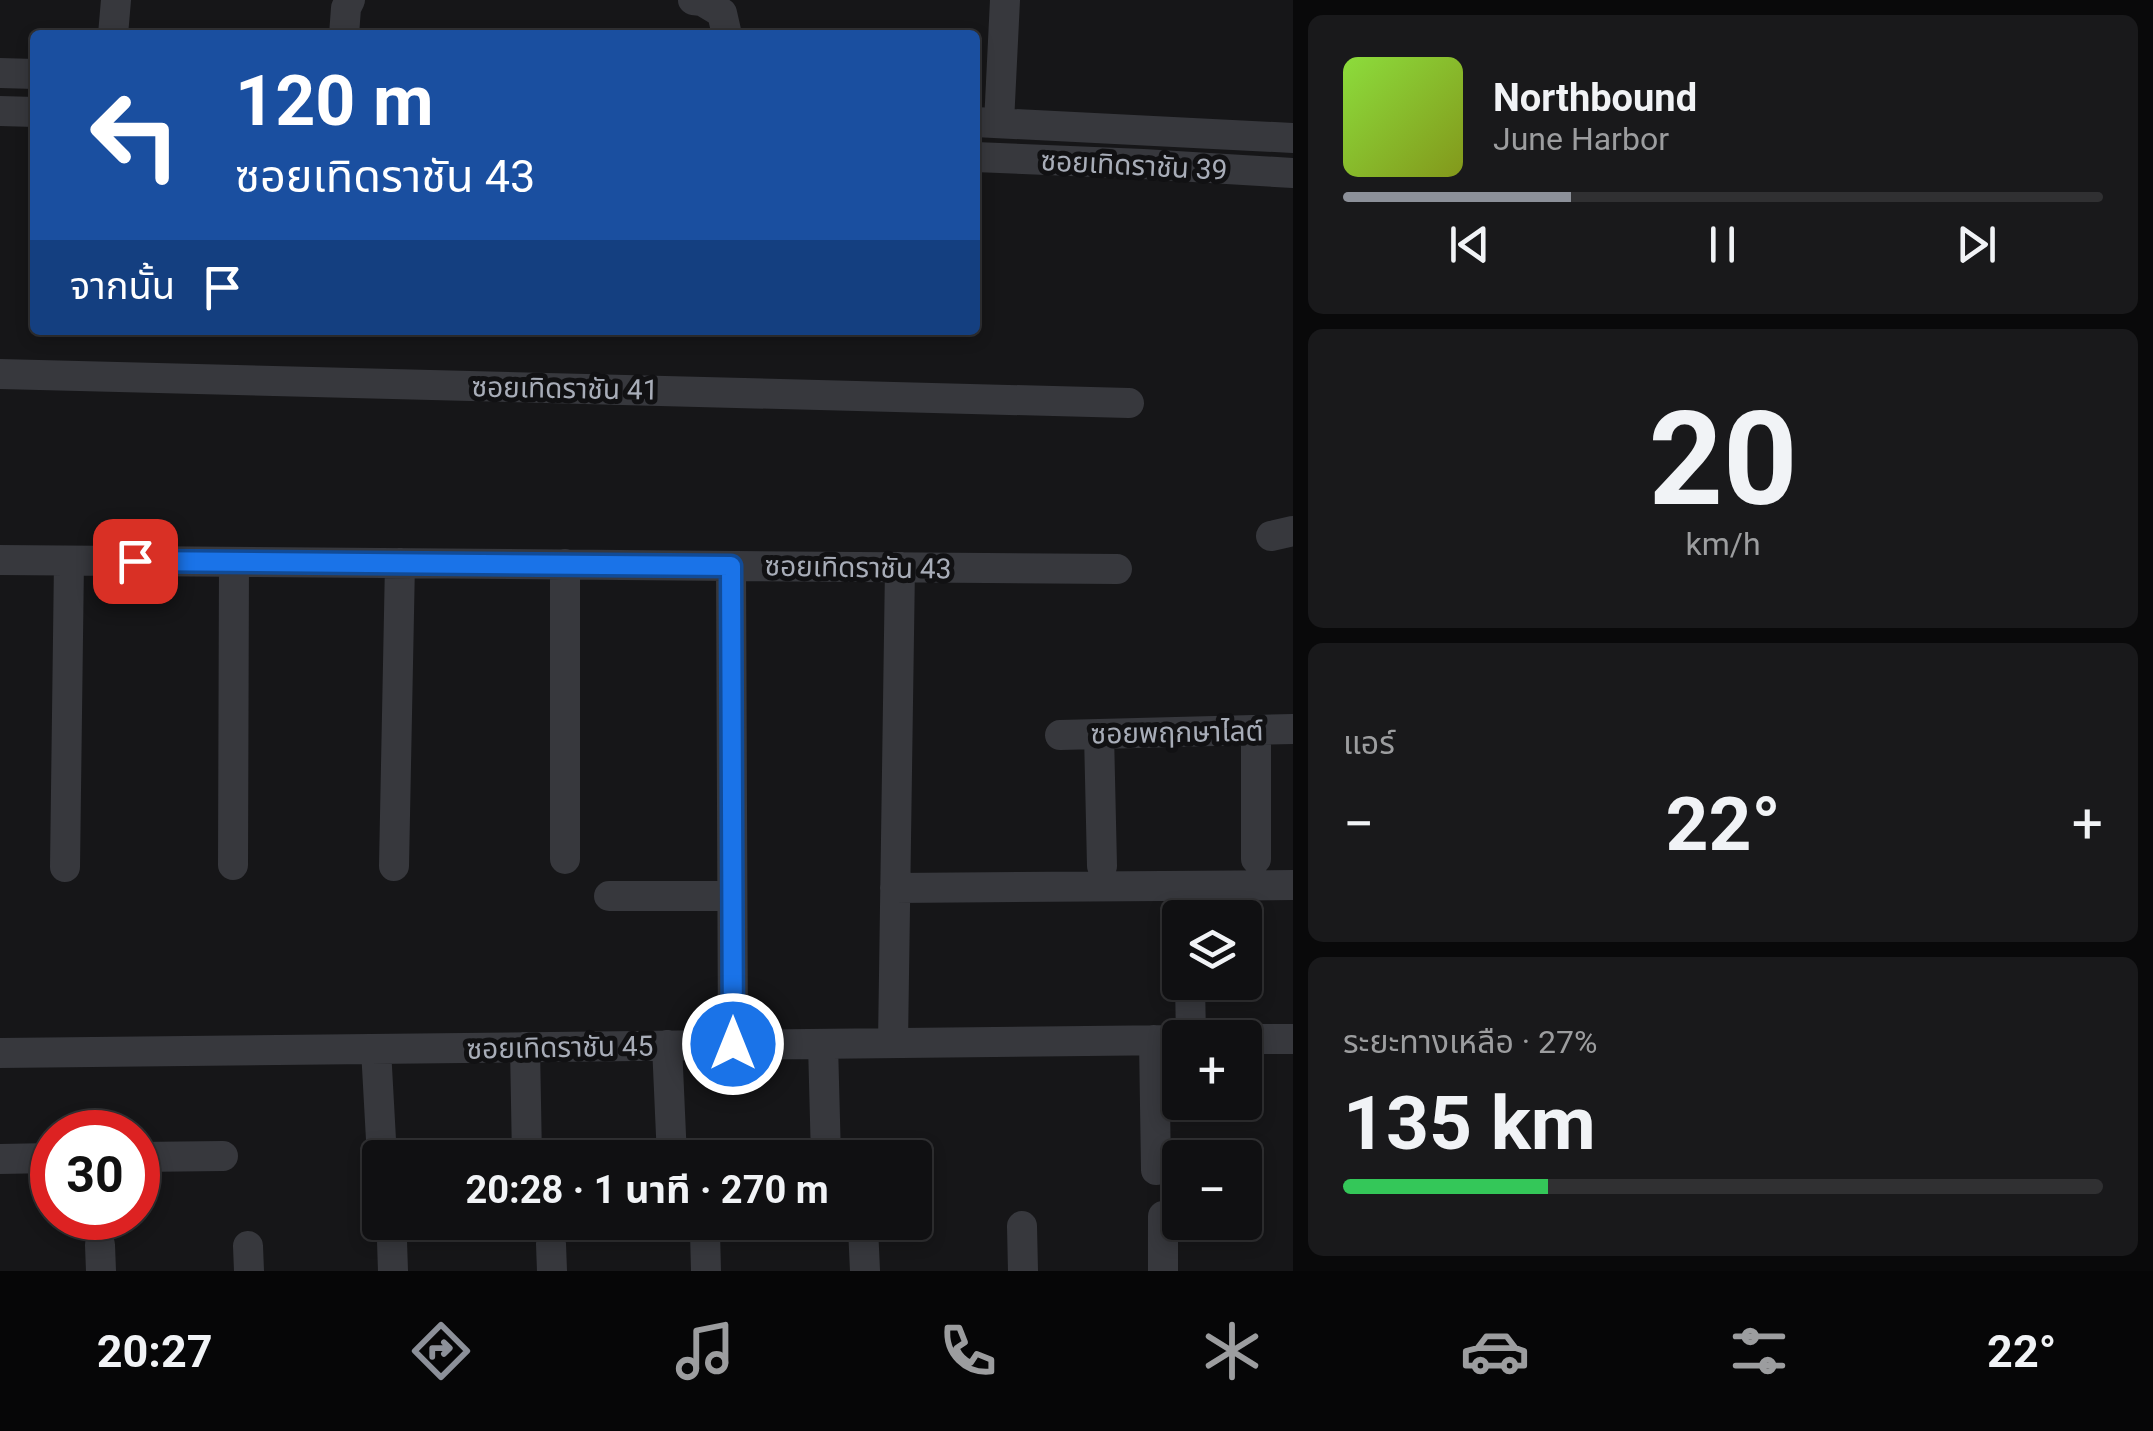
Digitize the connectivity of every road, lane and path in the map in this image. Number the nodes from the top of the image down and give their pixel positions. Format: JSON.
{"nodes":[{"id":1,"x":116,"y":0,"type":"edge"},
{"id":2,"x":350,"y":0,"type":"edge"},
{"id":3,"x":693,"y":0,"type":"edge"},
{"id":4,"x":1005,"y":0,"type":"edge"},
{"id":5,"x":114,"y":30,"type":"edge"},
{"id":6,"x":344,"y":30,"type":"edge"},
{"id":7,"x":726,"y":30,"type":"edge"},
{"id":8,"x":0,"y":73,"type":"edge"},
{"id":9,"x":30,"y":74,"type":"edge"},
{"id":10,"x":0,"y":110,"type":"edge"},
{"id":11,"x":30,"y":112,"type":"edge"},
{"id":12,"x":987,"y":123,"type":"edge"},
{"id":13,"x":1293,"y":138,"type":"edge"},
{"id":14,"x":980,"y":158,"type":"edge"},
{"id":15,"x":1293,"y":173,"type":"edge"},
{"id":16,"x":0,"y":374,"type":"edge"},
{"id":17,"x":1130,"y":403,"type":"dead end"},
{"id":18,"x":0,"y":560,"type":"edge"},
{"id":19,"x":69,"y":561,"type":"junction"},
{"id":20,"x":234,"y":562,"type":"junction"},
{"id":21,"x":400,"y":563,"type":"junction"},
{"id":22,"x":566,"y":564,"type":"junction"},
{"id":23,"x":731,"y":566,"type":"junction"},
{"id":24,"x":900,"y":568,"type":"junction"},
{"id":25,"x":1117,"y":569,"type":"dead end"},
{"id":26,"x":1293,"y":729,"type":"edge"},
{"id":27,"x":1256,"y":730,"type":"junction"},
{"id":28,"x":1060,"y":734,"type":"dead end"},
{"id":29,"x":1099,"y":734,"type":"junction"},
{"id":30,"x":565,"y":859,"type":"dead end"},
{"id":31,"x":1256,"y":859,"type":"dead end"},
{"id":32,"x":233,"y":865,"type":"dead end"},
{"id":33,"x":394,"y":866,"type":"dead end"},
{"id":34,"x":1102,"y":866,"type":"dead end"},
{"id":35,"x":65,"y":867,"type":"dead end"},
{"id":36,"x":1293,"y":885,"type":"edge"},
{"id":37,"x":1187,"y":886,"type":"junction"},
{"id":38,"x":895,"y":888,"type":"junction"},
{"id":39,"x":609,"y":896,"type":"dead end"},
{"id":40,"x":732,"y":896,"type":"junction"},
{"id":41,"x":1187,"y":900,"type":"edge"},
{"id":42,"x":1293,"y":1038,"type":"edge"},
{"id":43,"x":1262,"y":1039,"type":"edge"},
{"id":44,"x":1162,"y":1040,"type":"edge"},
{"id":45,"x":892,"y":1043,"type":"junction"},
{"id":46,"x":733,"y":1044,"type":"junction"},
{"id":47,"x":823,"y":1044,"type":"junction"},
{"id":48,"x":667,"y":1046,"type":"junction"},
{"id":49,"x":525,"y":1047,"type":"junction"},
{"id":50,"x":376,"y":1049,"type":"junction"},
{"id":51,"x":0,"y":1053,"type":"edge"},
{"id":52,"x":1162,"y":1099,"type":"edge"},
{"id":53,"x":381,"y":1140,"type":"edge"},
{"id":54,"x":527,"y":1140,"type":"edge"},
{"id":55,"x":671,"y":1140,"type":"edge"},
{"id":56,"x":826,"y":1140,"type":"edge"},
{"id":57,"x":223,"y":1156,"type":"dead end"},
{"id":58,"x":160,"y":1157,"type":"edge"},
{"id":59,"x":30,"y":1158,"type":"edge"},
{"id":60,"x":0,"y":1159,"type":"edge"},
{"id":61,"x":1156,"y":1170,"type":"dead end"},
{"id":62,"x":1022,"y":1226,"type":"dead end"},
{"id":63,"x":705,"y":1240,"type":"edge"},
{"id":64,"x":864,"y":1240,"type":"edge"},
{"id":65,"x":1163,"y":1240,"type":"edge"},
{"id":66,"x":706,"y":1271,"type":"edge"},
{"id":67,"x":865,"y":1271,"type":"edge"},
{"id":68,"x":1023,"y":1271,"type":"edge"},
{"id":69,"x":1163,"y":1271,"type":"edge"}],
"edges":[{"from":1,"to":5,"type":"street"},
{"from":2,"to":6,"type":"street"},
{"from":3,"to":7,"type":"street"},
{"from":4,"to":12,"type":"street"},
{"from":8,"to":9,"type":"street"},
{"from":10,"to":11,"type":"street"},
{"from":12,"to":13,"type":"street"},
{"from":14,"to":15,"type":"street","name":"ซอยเทิดราชัน 39"},
{"from":16,"to":17,"type":"street","name":"ซอยเทิดราชัน 41"},
{"from":18,"to":19,"type":"street","name":"ซอยเทิดราชัน 43"},
{"from":19,"to":20,"type":"street","name":"ซอยเทิดราชัน 43"},
{"from":19,"to":35,"type":"street"},
{"from":20,"to":21,"type":"street","name":"ซอยเทิดราชัน 43"},
{"from":20,"to":32,"type":"street"},
{"from":21,"to":22,"type":"street","name":"ซอยเทิดราชัน 43"},
{"from":21,"to":33,"type":"street"},
{"from":22,"to":23,"type":"street","name":"ซอยเทิดราชัน 43"},
{"from":22,"to":30,"type":"street"},
{"from":23,"to":24,"type":"street","name":"ซอยเทิดราชัน 43"},
{"from":23,"to":40,"type":"street"},
{"from":24,"to":25,"type":"street","name":"ซอยเทิดราชัน 43"},
{"from":24,"to":38,"type":"street"},
{"from":26,"to":27,"type":"street","name":"ซอยพฤกษาไลต์"},
{"from":27,"to":29,"type":"street","name":"ซอยพฤกษาไลต์"},
{"from":27,"to":31,"type":"street"},
{"from":28,"to":29,"type":"street","name":"ซอยพฤกษาไลต์"},
{"from":29,"to":34,"type":"street"},
{"from":36,"to":37,"type":"street"},
{"from":37,"to":38,"type":"street"},
{"from":37,"to":41,"type":"street"},
{"from":38,"to":45,"type":"street"},
{"from":39,"to":40,"type":"street"},
{"from":40,"to":46,"type":"street"},
{"from":42,"to":43,"type":"street"},
{"from":44,"to":45,"type":"street","name":"ซอยเทิดราชัน 45"},
{"from":45,"to":47,"type":"street","name":"ซอยเทิดราชัน 45"},
{"from":46,"to":47,"type":"street","name":"ซอยเทิดราชัน 45"},
{"from":46,"to":48,"type":"street","name":"ซอยเทิดราชัน 45"},
{"from":47,"to":56,"type":"street"},
{"from":48,"to":49,"type":"street","name":"ซอยเทิดราชัน 45"},
{"from":48,"to":55,"type":"street"},
{"from":49,"to":50,"type":"street","name":"ซอยเทิดราชัน 45"},
{"from":49,"to":54,"type":"street"},
{"from":50,"to":51,"type":"street","name":"ซอยเทิดราชัน 45"},
{"from":50,"to":53,"type":"street"},
{"from":52,"to":61,"type":"street"},
{"from":57,"to":58,"type":"street"},
{"from":59,"to":60,"type":"street"},
{"from":62,"to":68,"type":"street"},
{"from":63,"to":66,"type":"street"},
{"from":64,"to":67,"type":"street"},
{"from":65,"to":69,"type":"street"}]}
